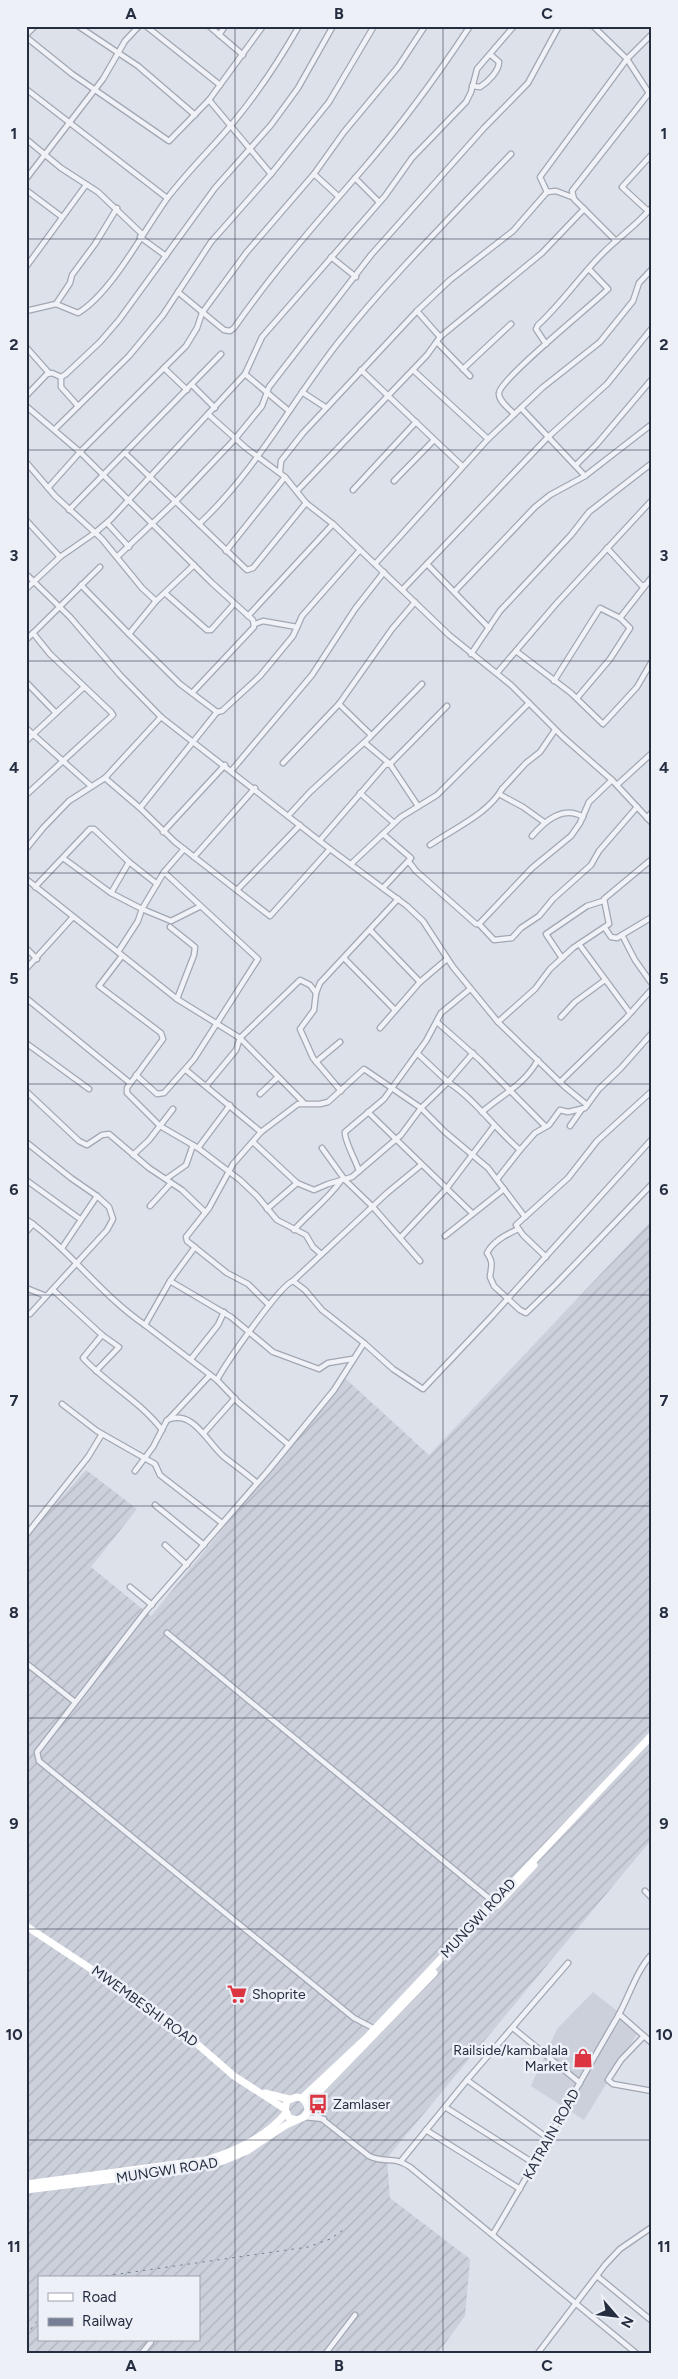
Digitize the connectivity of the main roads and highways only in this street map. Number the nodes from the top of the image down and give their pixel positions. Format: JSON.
{"nodes":[{"id":1,"x":652,"y":1737,"type":"edge"},
{"id":2,"x":495,"y":1904,"type":"junction"},
{"id":3,"x":26,"y":1926,"type":"edge"},
{"id":4,"x":260,"y":2092,"type":"junction"},
{"id":5,"x":289,"y":2099,"type":"junction"},
{"id":6,"x":306,"y":2103,"type":"junction"},
{"id":7,"x":285,"y":2111,"type":"junction"},
{"id":8,"x":300,"y":2119,"type":"junction"},
{"id":9,"x":109,"y":2177,"type":"junction"},
{"id":10,"x":26,"y":2184,"type":"edge"},
{"id":11,"x":26,"y":2190,"type":"edge"}],
"edges":[{"from":1,"to":2,"type":"main road","name":"MUNGWI ROAD"},
{"from":2,"to":6,"type":"main road","name":"MUNGWI ROAD"},
{"from":2,"to":6,"type":"main road","name":"MUNGWI ROAD"},
{"from":3,"to":4,"type":"main road","name":"MWEMBESHI ROAD"},
{"from":4,"to":5,"type":"main road"},
{"from":4,"to":7,"type":"main road","name":"MWEMBESHI ROAD"},
{"from":5,"to":6,"type":"main road"},
{"from":5,"to":7,"type":"main road"},
{"from":6,"to":8,"type":"main road"},
{"from":7,"to":8,"type":"main road"},
{"from":7,"to":9,"type":"main road","name":"MUNGWI ROAD"},
{"from":8,"to":9,"type":"main road","name":"MUNGWI ROAD"},
{"from":9,"to":10,"type":"main road","name":"MUNGWI ROAD"},
{"from":9,"to":11,"type":"main road","name":"MUNGWI ROAD"}]}
